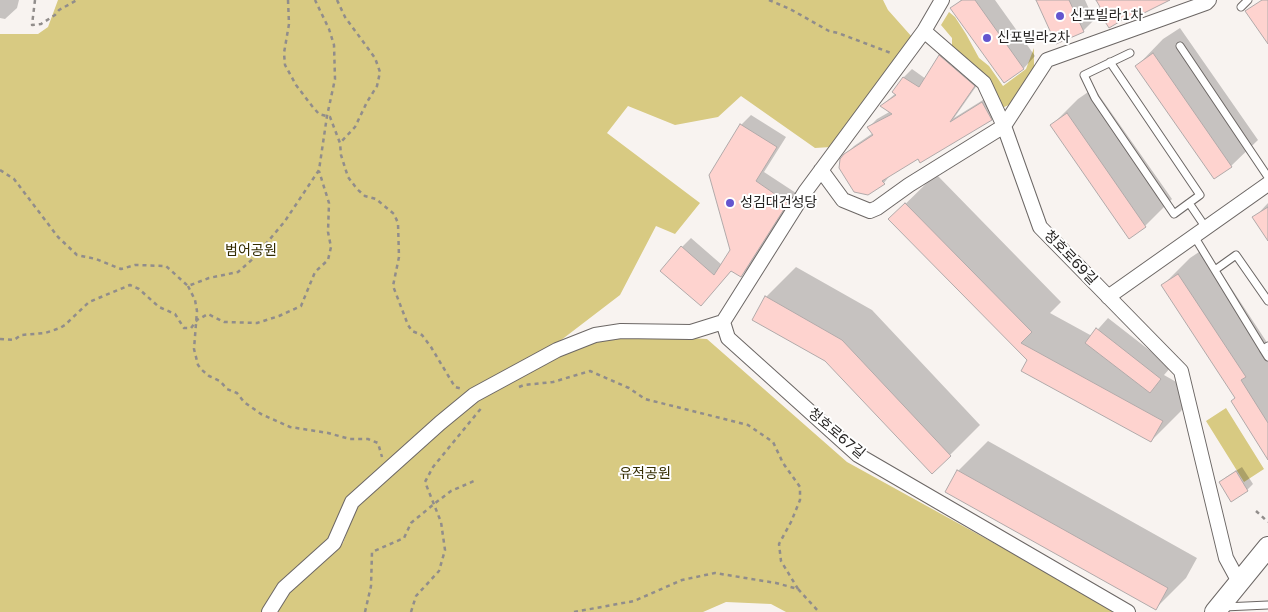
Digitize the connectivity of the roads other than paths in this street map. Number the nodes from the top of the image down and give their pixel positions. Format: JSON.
{"nodes":[{"id":1,"x":942,"y":0,"type":"edge"},
{"id":2,"x":1209,"y":0,"type":"edge"},
{"id":3,"x":1248,"y":0,"type":"edge"},
{"id":4,"x":1183,"y":5,"type":"edge"},
{"id":5,"x":1241,"y":7,"type":"dead end"},
{"id":6,"x":924,"y":32,"type":"junction"},
{"id":7,"x":1180,"y":46,"type":"dead end"},
{"id":8,"x":1130,"y":52,"type":"dead end"},
{"id":9,"x":1110,"y":62,"type":"junction"},
{"id":10,"x":1004,"y":126,"type":"junction"},
{"id":11,"x":821,"y":170,"type":"junction"},
{"id":12,"x":1268,"y":177,"type":"edge"},
{"id":13,"x":1268,"y":184,"type":"edge"},
{"id":14,"x":1189,"y":204,"type":"junction"},
{"id":15,"x":1206,"y":228,"type":"junction"},
{"id":16,"x":1194,"y":236,"type":"junction"},
{"id":17,"x":1215,"y":270,"type":"junction"},
{"id":18,"x":1108,"y":297,"type":"junction"},
{"id":19,"x":1268,"y":301,"type":"edge"},
{"id":20,"x":723,"y":322,"type":"junction"},
{"id":21,"x":1265,"y":348,"type":"edge"},
{"id":22,"x":1268,"y":358,"type":"edge"},
{"id":23,"x":1268,"y":547,"type":"edge"},
{"id":24,"x":1240,"y":582,"type":"junction"},
{"id":25,"x":1268,"y":605,"type":"edge"},
{"id":26,"x":1217,"y":610,"type":"edge"},
{"id":27,"x":269,"y":612,"type":"edge"},
{"id":28,"x":1128,"y":612,"type":"edge"}],
"edges":[{"from":1,"to":6,"type":"street"},
{"from":2,"to":4,"type":"street"},
{"from":3,"to":5,"type":"lane"},
{"from":4,"to":10,"type":"street"},
{"from":6,"to":10,"type":"street","name":"청호로69길"},
{"from":6,"to":11,"type":"street"},
{"from":7,"to":12,"type":"lane"},
{"from":8,"to":9,"type":"lane"},
{"from":9,"to":14,"type":"lane"},
{"from":9,"to":14,"type":"lane"},
{"from":10,"to":11,"type":"street"},
{"from":10,"to":18,"type":"street","name":"청호로69길"},
{"from":11,"to":20,"type":"street"},
{"from":13,"to":15,"type":"street"},
{"from":14,"to":15,"type":"lane"},
{"from":15,"to":16,"type":"street"},
{"from":16,"to":17,"type":"lane"},
{"from":16,"to":18,"type":"street"},
{"from":17,"to":19,"type":"lane"},
{"from":17,"to":21,"type":"lane"},
{"from":18,"to":24,"type":"street","name":"청호로69길"},
{"from":20,"to":27,"type":"street"},
{"from":20,"to":28,"type":"street","name":"청호로67길"},
{"from":21,"to":22,"type":"lane"},
{"from":23,"to":24,"type":"main road"},
{"from":24,"to":26,"type":"main road"},
{"from":25,"to":26,"type":"lane"}]}
